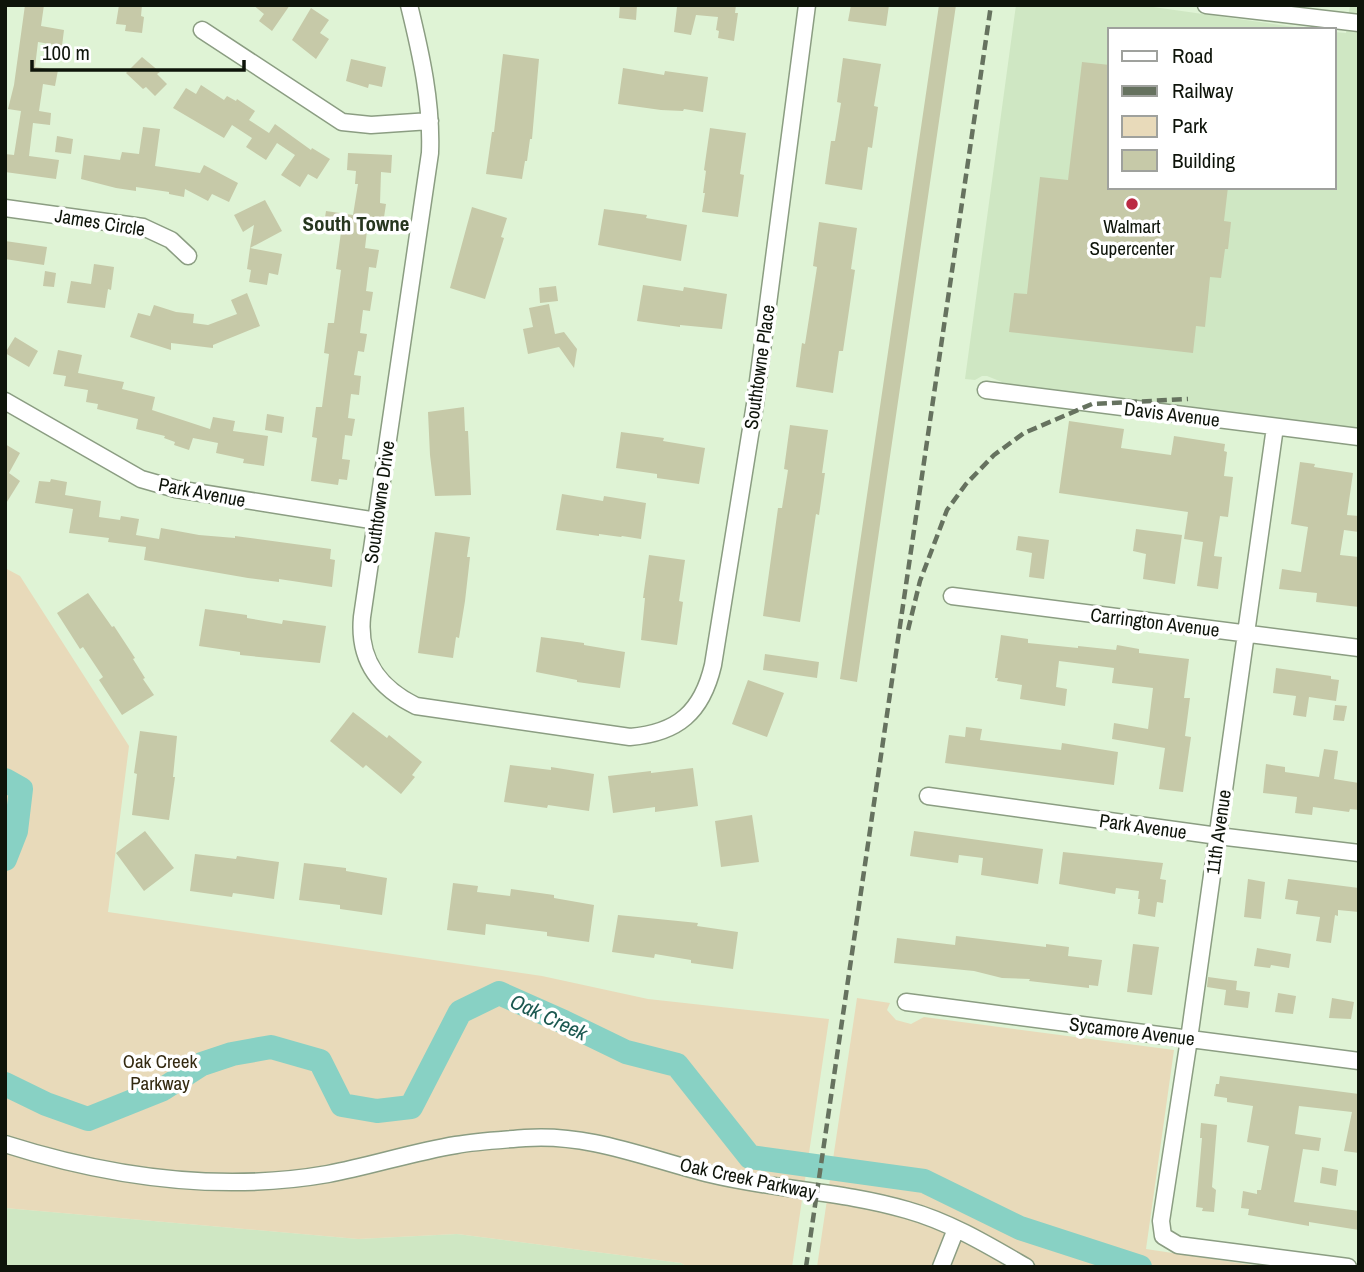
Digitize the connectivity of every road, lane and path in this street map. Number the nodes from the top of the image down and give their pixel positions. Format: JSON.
{"nodes":[{"id":1,"x":409,"y":5,"type":"edge"},
{"id":2,"x":807,"y":5,"type":"edge"},
{"id":3,"x":1206,"y":5,"type":"edge"},
{"id":4,"x":1337,"y":13,"type":"edge"},
{"id":5,"x":1359,"y":23,"type":"edge"},
{"id":6,"x":202,"y":30,"type":"dead end"},
{"id":7,"x":430,"y":121,"type":"junction"},
{"id":8,"x":5,"y":208,"type":"edge"},
{"id":9,"x":188,"y":256,"type":"dead end"},
{"id":10,"x":986,"y":390,"type":"dead end"},
{"id":11,"x":5,"y":401,"type":"edge"},
{"id":12,"x":1275,"y":427,"type":"junction"},
{"id":13,"x":1359,"y":438,"type":"edge"},
{"id":14,"x":377,"y":521,"type":"junction"},
{"id":15,"x":952,"y":596,"type":"dead end"},
{"id":16,"x":1246,"y":634,"type":"junction"},
{"id":17,"x":1359,"y":648,"type":"edge"},
{"id":18,"x":683,"y":720,"type":"joint"},
{"id":19,"x":929,"y":796,"type":"dead end"},
{"id":20,"x":1218,"y":836,"type":"junction"},
{"id":21,"x":1359,"y":853,"type":"edge"},
{"id":22,"x":906,"y":1002,"type":"dead end"},
{"id":23,"x":1189,"y":1039,"type":"junction"},
{"id":24,"x":1359,"y":1061,"type":"edge"},
{"id":25,"x":5,"y":1144,"type":"edge"},
{"id":26,"x":956,"y":1229,"type":"junction"},
{"id":27,"x":941,"y":1267,"type":"edge"},
{"id":28,"x":1026,"y":1267,"type":"edge"},
{"id":29,"x":1348,"y":1267,"type":"edge"}],
"edges":[{"from":1,"to":7,"type":"street","name":"Southtowne Drive"},
{"from":2,"to":18,"type":"street","name":"Southtowne Place"},
{"from":3,"to":4,"type":"street"},
{"from":4,"to":5,"type":"street"},
{"from":6,"to":7,"type":"street"},
{"from":7,"to":14,"type":"street","name":"Southtowne Drive"},
{"from":8,"to":9,"type":"street","name":"James Circle"},
{"from":10,"to":12,"type":"street","name":"Davis Avenue"},
{"from":11,"to":14,"type":"street","name":"Park Avenue"},
{"from":12,"to":13,"type":"street","name":"Davis Avenue"},
{"from":12,"to":16,"type":"street","name":"11th Avenue"},
{"from":14,"to":18,"type":"street","name":"Southtowne Drive"},
{"from":15,"to":16,"type":"street","name":"Carrington Avenue"},
{"from":16,"to":17,"type":"street","name":"Carrington Avenue"},
{"from":16,"to":20,"type":"street","name":"11th Avenue"},
{"from":19,"to":20,"type":"street","name":"Park Avenue"},
{"from":20,"to":21,"type":"street","name":"Park Avenue"},
{"from":20,"to":23,"type":"street","name":"11th Avenue"},
{"from":22,"to":23,"type":"street","name":"Sycamore Avenue"},
{"from":23,"to":24,"type":"street","name":"Sycamore Avenue"},
{"from":23,"to":29,"type":"street","name":"11th Avenue"},
{"from":25,"to":26,"type":"street","name":"Oak Creek Parkway"},
{"from":26,"to":27,"type":"street"},
{"from":26,"to":28,"type":"street","name":"Oak Creek Parkway"}]}
